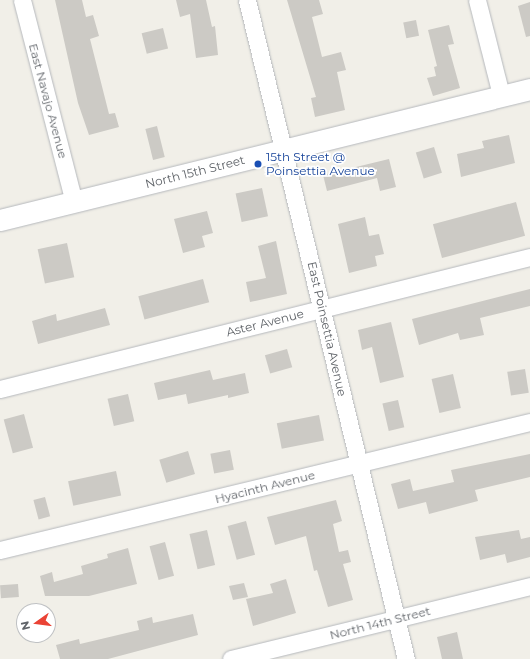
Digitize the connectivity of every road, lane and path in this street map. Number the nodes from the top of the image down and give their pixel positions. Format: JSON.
{"nodes":[{"id":1,"x":22,"y":0,"type":"edge"},
{"id":2,"x":247,"y":0,"type":"edge"},
{"id":3,"x":477,"y":0,"type":"edge"},
{"id":4,"x":530,"y":89,"type":"edge"},
{"id":5,"x":501,"y":95,"type":"junction"},
{"id":6,"x":284,"y":150,"type":"junction"},
{"id":7,"x":74,"y":202,"type":"junction"},
{"id":8,"x":0,"y":220,"type":"edge"},
{"id":9,"x":530,"y":257,"type":"edge"},
{"id":10,"x":322,"y":309,"type":"junction"},
{"id":11,"x":0,"y":389,"type":"edge"},
{"id":12,"x":530,"y":422,"type":"edge"},
{"id":13,"x":359,"y":464,"type":"junction"},
{"id":14,"x":0,"y":550,"type":"edge"},
{"id":15,"x":530,"y":586,"type":"edge"},
{"id":16,"x":396,"y":619,"type":"junction"},
{"id":17,"x":231,"y":659,"type":"edge"},
{"id":18,"x":406,"y":659,"type":"edge"}],
"edges":[{"from":1,"to":7,"type":"street","name":"East Navajo Avenue"},
{"from":2,"to":6,"type":"street","name":"East Poinsettia Avenue"},
{"from":3,"to":5,"type":"street"},
{"from":4,"to":5,"type":"street","name":"North 15th Street"},
{"from":5,"to":6,"type":"street","name":"North 15th Street"},
{"from":6,"to":7,"type":"street","name":"North 15th Street"},
{"from":6,"to":10,"type":"street","name":"East Poinsettia Avenue"},
{"from":7,"to":8,"type":"street","name":"North 15th Street"},
{"from":9,"to":10,"type":"street","name":"Aster Avenue"},
{"from":10,"to":11,"type":"street","name":"Aster Avenue"},
{"from":10,"to":13,"type":"street","name":"East Poinsettia Avenue"},
{"from":12,"to":13,"type":"street","name":"Hyacinth Avenue"},
{"from":13,"to":14,"type":"street","name":"Hyacinth Avenue"},
{"from":13,"to":16,"type":"street","name":"East Poinsettia Avenue"},
{"from":15,"to":16,"type":"street","name":"North 14th Street"},
{"from":16,"to":17,"type":"street","name":"North 14th Street"},
{"from":16,"to":18,"type":"street","name":"East Poinsettia Avenue"}]}
